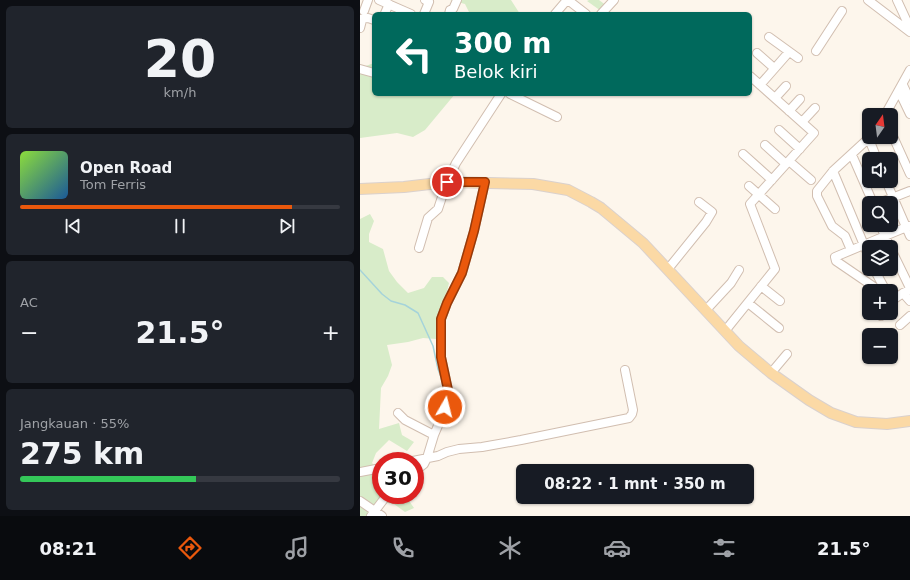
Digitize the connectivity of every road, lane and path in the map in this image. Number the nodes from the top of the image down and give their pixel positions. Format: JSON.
{"nodes":[{"id":1,"x":368,"y":0,"type":"edge"},
{"id":2,"x":379,"y":0,"type":"edge"},
{"id":3,"x":457,"y":0,"type":"edge"},
{"id":4,"x":567,"y":0,"type":"edge"},
{"id":5,"x":614,"y":0,"type":"edge"},
{"id":6,"x":868,"y":0,"type":"edge"},
{"id":7,"x":897,"y":0,"type":"edge"},
{"id":8,"x":428,"y":1,"type":"edge"},
{"id":9,"x":389,"y":4,"type":"junction"},
{"id":10,"x":364,"y":11,"type":"dead end"},
{"id":11,"x":842,"y":11,"type":"dead end"},
{"id":12,"x":386,"y":12,"type":"edge"},
{"id":13,"x":407,"y":12,"type":"edge"},
{"id":14,"x":425,"y":12,"type":"edge"},
{"id":15,"x":449,"y":12,"type":"edge"},
{"id":16,"x":557,"y":12,"type":"edge"},
{"id":17,"x":583,"y":12,"type":"edge"},
{"id":18,"x":603,"y":12,"type":"edge"},
{"id":19,"x":361,"y":19,"type":"edge"},
{"id":20,"x":372,"y":19,"type":"edge"},
{"id":21,"x":360,"y":28,"type":"edge"},
{"id":22,"x":910,"y":28,"type":"edge"},
{"id":23,"x":910,"y":32,"type":"edge"},
{"id":24,"x":768,"y":37,"type":"dead end"},
{"id":25,"x":816,"y":51,"type":"dead end"},
{"id":26,"x":757,"y":52,"type":"dead end"},
{"id":27,"x":789,"y":52,"type":"junction"},
{"id":28,"x":798,"y":58,"type":"dead end"},
{"id":29,"x":774,"y":68,"type":"junction"},
{"id":30,"x":360,"y":69,"type":"edge"},
{"id":31,"x":910,"y":70,"type":"edge"},
{"id":32,"x":372,"y":72,"type":"edge"},
{"id":33,"x":752,"y":78,"type":"edge"},
{"id":34,"x":760,"y":85,"type":"junction"},
{"id":35,"x":786,"y":86,"type":"dead end"},
{"id":36,"x":901,"y":87,"type":"junction"},
{"id":37,"x":500,"y":96,"type":"edge"},
{"id":38,"x":514,"y":96,"type":"edge"},
{"id":39,"x":775,"y":98,"type":"junction"},
{"id":40,"x":800,"y":98,"type":"dead end"},
{"id":41,"x":910,"y":100,"type":"edge"},
{"id":42,"x":815,"y":108,"type":"dead end"},
{"id":43,"x":889,"y":108,"type":"edge"},
{"id":44,"x":789,"y":111,"type":"junction"},
{"id":45,"x":910,"y":114,"type":"edge"},
{"id":46,"x":557,"y":117,"type":"dead end"},
{"id":47,"x":802,"y":122,"type":"junction"},
{"id":48,"x":779,"y":130,"type":"dead end"},
{"id":49,"x":863,"y":144,"type":"edge"},
{"id":50,"x":896,"y":144,"type":"edge"},
{"id":51,"x":765,"y":145,"type":"dead end"},
{"id":52,"x":800,"y":148,"type":"junction"},
{"id":53,"x":743,"y":154,"type":"dead end"},
{"id":54,"x":852,"y":155,"type":"junction"},
{"id":55,"x":788,"y":162,"type":"junction"},
{"id":56,"x":833,"y":171,"type":"junction"},
{"id":57,"x":910,"y":174,"type":"edge"},
{"id":58,"x":772,"y":180,"type":"junction"},
{"id":59,"x":811,"y":180,"type":"dead end"},
{"id":60,"x":447,"y":182,"type":"junction"},
{"id":61,"x":485,"y":182,"type":"junction"},
{"id":62,"x":749,"y":186,"type":"dead end"},
{"id":63,"x":360,"y":189,"type":"edge"},
{"id":64,"x":910,"y":191,"type":"edge"},
{"id":65,"x":759,"y":195,"type":"junction"},
{"id":66,"x":870,"y":196,"type":"edge"},
{"id":67,"x":898,"y":196,"type":"edge"},
{"id":68,"x":699,"y":202,"type":"dead end"},
{"id":69,"x":898,"y":206,"type":"edge"},
{"id":70,"x":775,"y":209,"type":"dead end"},
{"id":71,"x":908,"y":227,"type":"edge"},
{"id":72,"x":883,"y":232,"type":"edge"},
{"id":73,"x":885,"y":236,"type":"junction"},
{"id":74,"x":910,"y":236,"type":"edge"},
{"id":75,"x":862,"y":240,"type":"edge"},
{"id":76,"x":876,"y":240,"type":"edge"},
{"id":77,"x":887,"y":240,"type":"edge"},
{"id":78,"x":862,"y":246,"type":"edge"},
{"id":79,"x":419,"y":248,"type":"dead end"},
{"id":80,"x":851,"y":250,"type":"junction"},
{"id":81,"x":898,"y":267,"type":"edge"},
{"id":82,"x":668,"y":269,"type":"junction"},
{"id":83,"x":739,"y":270,"type":"dead end"},
{"id":84,"x":870,"y":284,"type":"edge"},
{"id":85,"x":761,"y":286,"type":"junction"},
{"id":86,"x":908,"y":290,"type":"edge"},
{"id":87,"x":898,"y":296,"type":"edge"},
{"id":88,"x":780,"y":301,"type":"dead end"},
{"id":89,"x":910,"y":301,"type":"edge"},
{"id":90,"x":748,"y":302,"type":"junction"},
{"id":91,"x":706,"y":310,"type":"junction"},
{"id":92,"x":910,"y":316,"type":"edge"},
{"id":93,"x":900,"y":326,"type":"dead end"},
{"id":94,"x":780,"y":328,"type":"dead end"},
{"id":95,"x":725,"y":331,"type":"junction"},
{"id":96,"x":787,"y":354,"type":"dead end"},
{"id":97,"x":625,"y":370,"type":"dead end"},
{"id":98,"x":771,"y":372,"type":"junction"},
{"id":99,"x":398,"y":413,"type":"dead end"},
{"id":100,"x":910,"y":421,"type":"edge"},
{"id":101,"x":434,"y":435,"type":"junction"},
{"id":102,"x":427,"y":458,"type":"junction"},
{"id":103,"x":424,"y":459,"type":"edge"},
{"id":104,"x":424,"y":464,"type":"edge"},
{"id":105,"x":372,"y":470,"type":"edge"},
{"id":106,"x":360,"y":472,"type":"edge"},
{"id":107,"x":360,"y":501,"type":"edge"},
{"id":108,"x":380,"y":504,"type":"edge"},
{"id":109,"x":373,"y":514,"type":"edge"},
{"id":110,"x":382,"y":516,"type":"edge"}],
"edges":[{"from":1,"to":10,"type":"street"},
{"from":2,"to":9,"type":"street"},
{"from":3,"to":15,"type":"street"},
{"from":4,"to":16,"type":"street"},
{"from":4,"to":17,"type":"street"},
{"from":5,"to":18,"type":"street"},
{"from":6,"to":23,"type":"street"},
{"from":7,"to":22,"type":"street"},
{"from":8,"to":14,"type":"street"},
{"from":9,"to":12,"type":"street"},
{"from":9,"to":13,"type":"street"},
{"from":11,"to":25,"type":"street"},
{"from":19,"to":20,"type":"street"},
{"from":19,"to":21,"type":"street"},
{"from":24,"to":27,"type":"street"},
{"from":26,"to":29,"type":"street"},
{"from":27,"to":28,"type":"street"},
{"from":27,"to":29,"type":"street"},
{"from":29,"to":34,"type":"street"},
{"from":30,"to":32,"type":"street"},
{"from":31,"to":36,"type":"street"},
{"from":33,"to":34,"type":"street"},
{"from":34,"to":39,"type":"street"},
{"from":35,"to":39,"type":"street"},
{"from":36,"to":41,"type":"street"},
{"from":36,"to":43,"type":"street"},
{"from":36,"to":45,"type":"street"},
{"from":37,"to":60,"type":"street"},
{"from":38,"to":46,"type":"street"},
{"from":39,"to":44,"type":"street"},
{"from":40,"to":44,"type":"street"},
{"from":42,"to":47,"type":"street"},
{"from":44,"to":47,"type":"street"},
{"from":47,"to":52,"type":"street"},
{"from":48,"to":52,"type":"street"},
{"from":49,"to":54,"type":"street"},
{"from":50,"to":57,"type":"street"},
{"from":51,"to":55,"type":"street"},
{"from":52,"to":55,"type":"street"},
{"from":53,"to":58,"type":"street"},
{"from":54,"to":56,"type":"street"},
{"from":54,"to":66,"type":"street"},
{"from":55,"to":58,"type":"street"},
{"from":55,"to":59,"type":"street"},
{"from":56,"to":75,"type":"street"},
{"from":56,"to":80,"type":"street"},
{"from":58,"to":65,"type":"street"},
{"from":60,"to":61,"type":"main road"},
{"from":60,"to":63,"type":"main road"},
{"from":60,"to":79,"type":"street"},
{"from":61,"to":82,"type":"main road"},
{"from":61,"to":101,"type":"street"},
{"from":62,"to":65,"type":"street"},
{"from":64,"to":67,"type":"street"},
{"from":65,"to":70,"type":"street"},
{"from":65,"to":85,"type":"street"},
{"from":68,"to":82,"type":"street"},
{"from":69,"to":71,"type":"street"},
{"from":71,"to":73,"type":"street"},
{"from":71,"to":74,"type":"street"},
{"from":72,"to":73,"type":"street"},
{"from":73,"to":76,"type":"street"},
{"from":73,"to":77,"type":"street"},
{"from":78,"to":80,"type":"street"},
{"from":80,"to":84,"type":"street"},
{"from":81,"to":86,"type":"street"},
{"from":82,"to":91,"type":"main road"},
{"from":83,"to":91,"type":"street"},
{"from":85,"to":88,"type":"street"},
{"from":85,"to":90,"type":"street"},
{"from":86,"to":87,"type":"street"},
{"from":86,"to":89,"type":"street"},
{"from":90,"to":94,"type":"street"},
{"from":90,"to":95,"type":"street"},
{"from":91,"to":95,"type":"main road"},
{"from":92,"to":93,"type":"street"},
{"from":95,"to":98,"type":"main road"},
{"from":96,"to":98,"type":"street"},
{"from":97,"to":102,"type":"street"},
{"from":98,"to":100,"type":"main road"},
{"from":99,"to":101,"type":"street"},
{"from":101,"to":102,"type":"street"},
{"from":102,"to":103,"type":"street"},
{"from":102,"to":104,"type":"street"},
{"from":105,"to":106,"type":"street"},
{"from":107,"to":109,"type":"street"},
{"from":108,"to":109,"type":"street"},
{"from":109,"to":110,"type":"street"}]}
